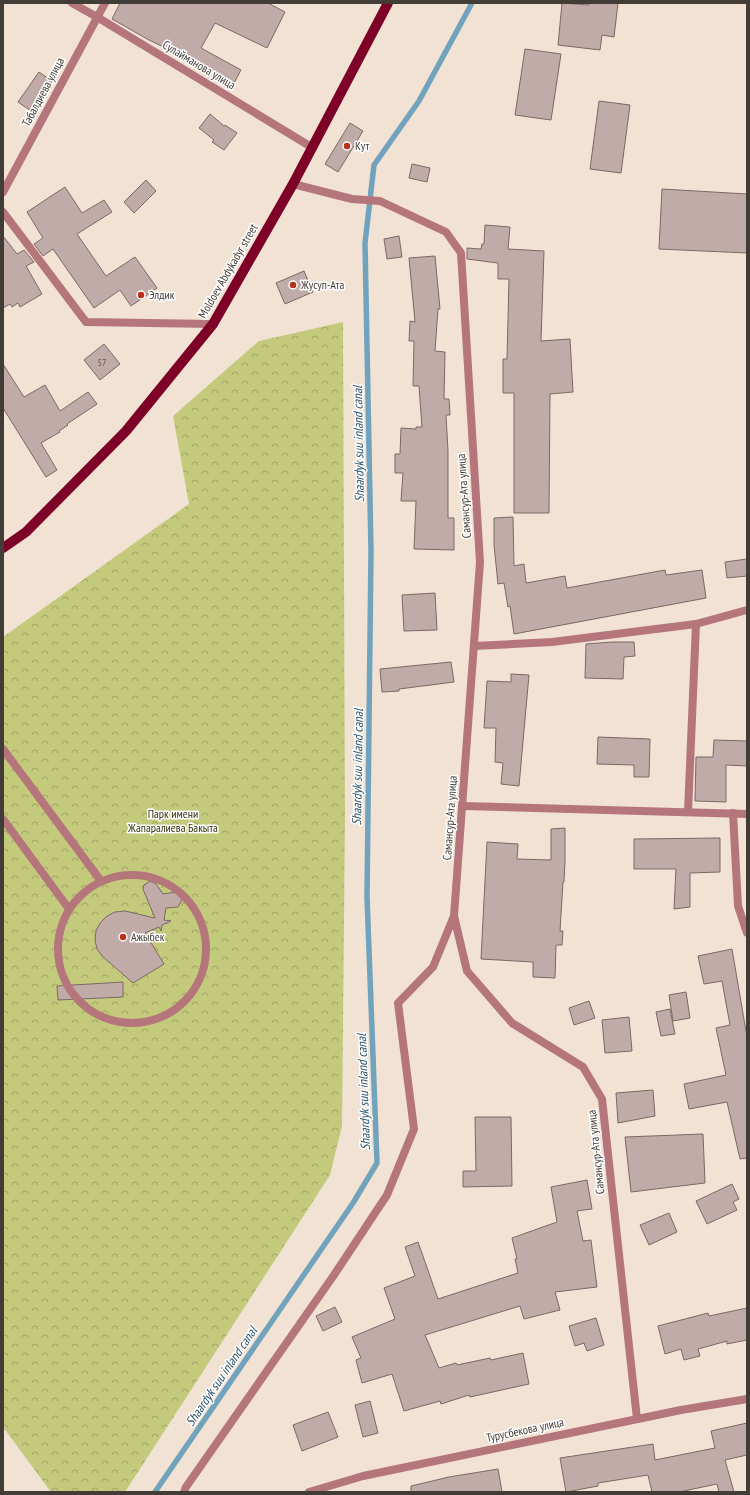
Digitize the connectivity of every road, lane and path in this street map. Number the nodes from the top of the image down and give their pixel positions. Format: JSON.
{"nodes":[{"id":1,"x":72,"y":3,"type":"edge"},
{"id":2,"x":105,"y":3,"type":"edge"},
{"id":3,"x":388,"y":3,"type":"edge"},
{"id":4,"x":98,"y":17,"type":"junction"},
{"id":5,"x":313,"y":148,"type":"junction"},
{"id":6,"x":293,"y":184,"type":"junction"},
{"id":7,"x":3,"y":192,"type":"edge"},
{"id":8,"x":3,"y":212,"type":"edge"},
{"id":9,"x":213,"y":324,"type":"junction"},
{"id":10,"x":3,"y":548,"type":"edge"},
{"id":11,"x":747,"y":610,"type":"edge"},
{"id":12,"x":696,"y":624,"type":"junction"},
{"id":13,"x":474,"y":646,"type":"junction"},
{"id":14,"x":3,"y":749,"type":"edge"},
{"id":15,"x":462,"y":806,"type":"junction"},
{"id":16,"x":688,"y":812,"type":"junction"},
{"id":17,"x":733,"y":813,"type":"junction"},
{"id":18,"x":747,"y":814,"type":"edge"},
{"id":19,"x":3,"y":819,"type":"edge"},
{"id":20,"x":101,"y":881,"type":"junction"},
{"id":21,"x":69,"y":909,"type":"junction"},
{"id":22,"x":454,"y":916,"type":"junction"},
{"id":23,"x":747,"y":933,"type":"edge"},
{"id":24,"x":747,"y":1398,"type":"edge"},
{"id":25,"x":637,"y":1419,"type":"junction"},
{"id":26,"x":184,"y":1492,"type":"edge"},
{"id":27,"x":309,"y":1492,"type":"edge"}],
"edges":[{"from":1,"to":4,"type":"street","name":"Сулайманова улица"},
{"from":2,"to":4,"type":"street","name":"Табалдиева улица"},
{"from":3,"to":5,"type":"main road","name":"Moldoev Abdykadyr street"},
{"from":4,"to":5,"type":"street","name":"Сулайманова улица"},
{"from":4,"to":7,"type":"street","name":"Табалдиева улица"},
{"from":5,"to":6,"type":"main road","name":"Moldoev Abdykadyr street"},
{"from":6,"to":9,"type":"main road","name":"Moldoev Abdykadyr street"},
{"from":6,"to":13,"type":"street","name":"Самансур-Ата улица"},
{"from":8,"to":9,"type":"street"},
{"from":9,"to":10,"type":"main road","name":"Moldoev Abdykadyr street"},
{"from":11,"to":12,"type":"street"},
{"from":12,"to":13,"type":"street"},
{"from":12,"to":16,"type":"street"},
{"from":13,"to":15,"type":"street","name":"Самансур-Ата улица"},
{"from":14,"to":20,"type":"street"},
{"from":15,"to":16,"type":"street"},
{"from":15,"to":22,"type":"street","name":"Самансур-Ата улица"},
{"from":16,"to":17,"type":"street"},
{"from":17,"to":18,"type":"street"},
{"from":17,"to":23,"type":"street"},
{"from":19,"to":21,"type":"street"},
{"from":20,"to":21,"type":"street"},
{"from":20,"to":21,"type":"street"},
{"from":22,"to":25,"type":"street","name":"Самансур-Ата улица"},
{"from":22,"to":26,"type":"street"},
{"from":24,"to":25,"type":"street","name":"Турусбекова улица"},
{"from":25,"to":27,"type":"street","name":"Турусбекова улица"}]}
